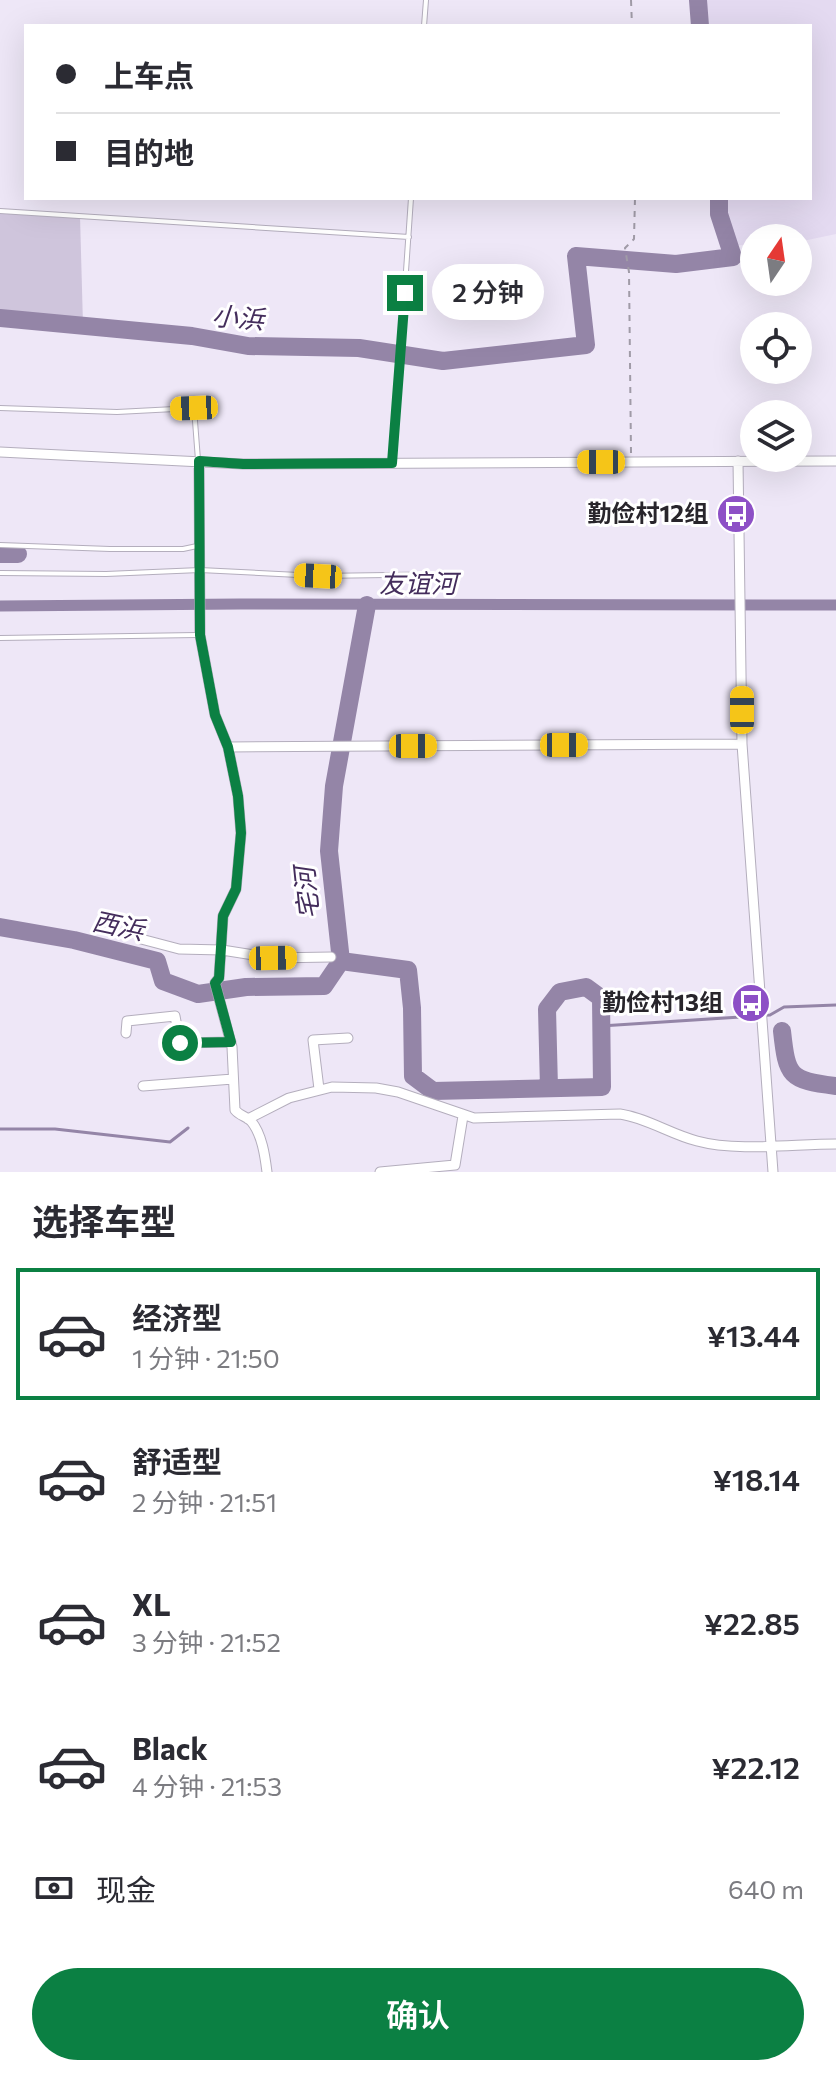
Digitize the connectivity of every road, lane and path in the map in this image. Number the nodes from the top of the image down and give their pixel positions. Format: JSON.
{"nodes":[{"id":1,"x":426,"y":0,"type":"edge"},
{"id":2,"x":631,"y":0,"type":"edge"},
{"id":3,"x":424,"y":24,"type":"edge"},
{"id":4,"x":632,"y":24,"type":"edge"},
{"id":5,"x":411,"y":200,"type":"edge"},
{"id":6,"x":635,"y":200,"type":"edge"},
{"id":7,"x":0,"y":211,"type":"edge"},
{"id":8,"x":409,"y":237,"type":"junction"},
{"id":9,"x":0,"y":408,"type":"edge"},
{"id":10,"x":0,"y":452,"type":"edge"},
{"id":11,"x":199,"y":461,"type":"junction"},
{"id":12,"x":738,"y":461,"type":"junction"},
{"id":13,"x":836,"y":461,"type":"edge"},
{"id":14,"x":631,"y":462,"type":"junction"},
{"id":15,"x":392,"y":463,"type":"junction"},
{"id":16,"x":0,"y":545,"type":"edge"},
{"id":17,"x":200,"y":545,"type":"junction"},
{"id":18,"x":0,"y":573,"type":"edge"},
{"id":19,"x":200,"y":574,"type":"junction"},
{"id":20,"x":457,"y":574,"type":"dead end"},
{"id":21,"x":200,"y":635,"type":"junction"},
{"id":22,"x":0,"y":638,"type":"edge"},
{"id":23,"x":742,"y":744,"type":"junction"},
{"id":24,"x":228,"y":747,"type":"junction"},
{"id":25,"x":141,"y":939,"type":"dead end"},
{"id":26,"x":222,"y":950,"type":"junction"},
{"id":27,"x":331,"y":957,"type":"dead end"},
{"id":28,"x":126,"y":1033,"type":"dead end"},
{"id":29,"x":348,"y":1038,"type":"dead end"},
{"id":30,"x":231,"y":1042,"type":"junction"},
{"id":31,"x":233,"y":1079,"type":"junction"},
{"id":32,"x":143,"y":1086,"type":"dead end"},
{"id":33,"x":319,"y":1089,"type":"junction"},
{"id":34,"x":463,"y":1116,"type":"junction"},
{"id":35,"x":248,"y":1119,"type":"junction"},
{"id":36,"x":836,"y":1144,"type":"edge"},
{"id":37,"x":771,"y":1147,"type":"junction"},
{"id":38,"x":267,"y":1172,"type":"edge"},
{"id":39,"x":380,"y":1172,"type":"edge"},
{"id":40,"x":773,"y":1172,"type":"edge"}],
"edges":[{"from":1,"to":3,"type":"lane"},
{"from":2,"to":4,"type":"path"},
{"from":5,"to":8,"type":"lane"},
{"from":6,"to":14,"type":"path"},
{"from":7,"to":8,"type":"lane"},
{"from":8,"to":15,"type":"lane"},
{"from":9,"to":11,"type":"lane"},
{"from":10,"to":11,"type":"street"},
{"from":11,"to":15,"type":"street"},
{"from":11,"to":17,"type":"street"},
{"from":12,"to":13,"type":"street"},
{"from":12,"to":14,"type":"street"},
{"from":12,"to":23,"type":"street"},
{"from":14,"to":15,"type":"street"},
{"from":16,"to":17,"type":"lane"},
{"from":17,"to":19,"type":"street"},
{"from":18,"to":19,"type":"lane"},
{"from":19,"to":20,"type":"lane"},
{"from":19,"to":21,"type":"street"},
{"from":21,"to":22,"type":"lane"},
{"from":21,"to":24,"type":"street"},
{"from":23,"to":24,"type":"street"},
{"from":23,"to":37,"type":"street"},
{"from":24,"to":26,"type":"street"},
{"from":25,"to":26,"type":"street"},
{"from":26,"to":27,"type":"street"},
{"from":26,"to":30,"type":"street"},
{"from":28,"to":30,"type":"street"},
{"from":29,"to":33,"type":"street"},
{"from":30,"to":31,"type":"street"},
{"from":31,"to":32,"type":"street"},
{"from":31,"to":35,"type":"street"},
{"from":33,"to":34,"type":"street"},
{"from":33,"to":35,"type":"street"},
{"from":34,"to":37,"type":"street"},
{"from":34,"to":39,"type":"street"},
{"from":35,"to":38,"type":"street"},
{"from":36,"to":37,"type":"street"},
{"from":37,"to":40,"type":"street"}]}
